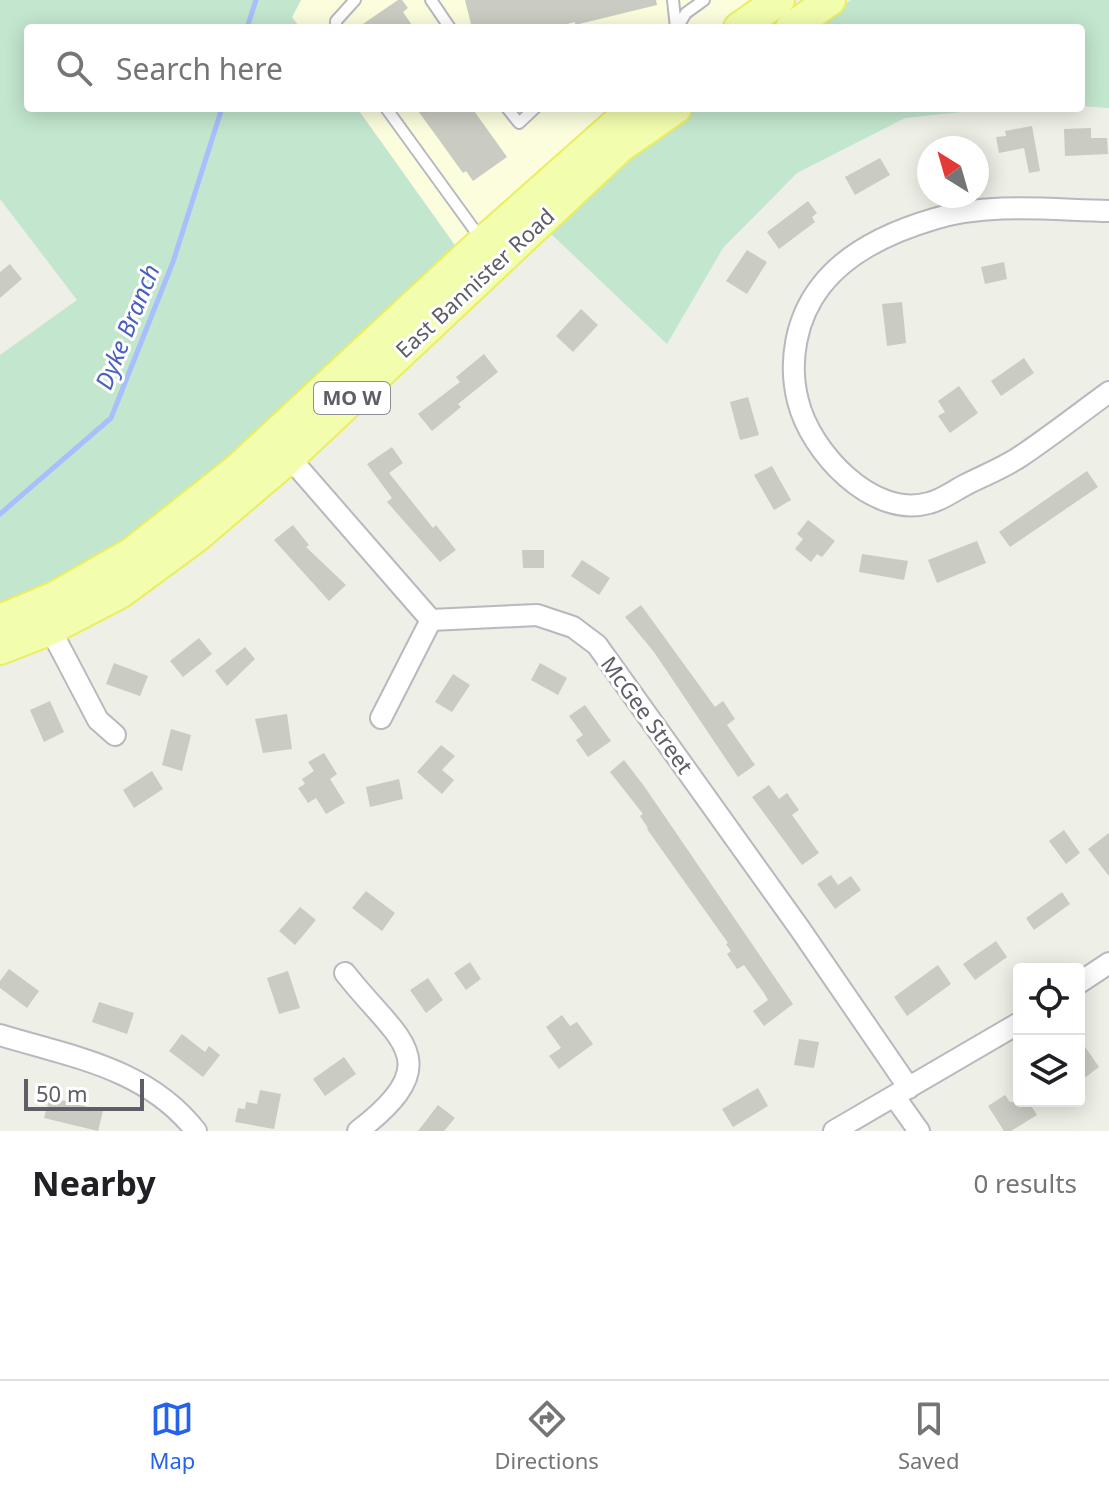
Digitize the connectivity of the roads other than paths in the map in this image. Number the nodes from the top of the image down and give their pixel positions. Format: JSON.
{"nodes":[{"id":1,"x":355,"y":0,"type":"edge"},
{"id":2,"x":431,"y":0,"type":"edge"},
{"id":3,"x":673,"y":0,"type":"edge"},
{"id":4,"x":704,"y":0,"type":"edge"},
{"id":5,"x":779,"y":0,"type":"edge"},
{"id":6,"x":830,"y":0,"type":"edge"},
{"id":7,"x":336,"y":24,"type":"edge"},
{"id":8,"x":447,"y":24,"type":"edge"},
{"id":9,"x":676,"y":24,"type":"edge"},
{"id":10,"x":679,"y":24,"type":"edge"},
{"id":11,"x":745,"y":24,"type":"edge"},
{"id":12,"x":797,"y":24,"type":"edge"},
{"id":13,"x":389,"y":112,"type":"edge"},
{"id":14,"x":510,"y":112,"type":"edge"},
{"id":15,"x":531,"y":112,"type":"edge"},
{"id":16,"x":629,"y":112,"type":"edge"},
{"id":17,"x":670,"y":112,"type":"edge"},
{"id":18,"x":1109,"y":211,"type":"edge"},
{"id":19,"x":483,"y":242,"type":"junction"},
{"id":20,"x":1109,"y":392,"type":"edge"},
{"id":21,"x":280,"y":447,"type":"junction"},
{"id":22,"x":44,"y":617,"type":"junction"},
{"id":23,"x":0,"y":620,"type":"edge"},
{"id":24,"x":431,"y":620,"type":"junction"},
{"id":25,"x":0,"y":649,"type":"edge"},
{"id":26,"x":381,"y":718,"type":"dead end"},
{"id":27,"x":115,"y":735,"type":"dead end"},
{"id":28,"x":1109,"y":963,"type":"edge"},
{"id":29,"x":345,"y":973,"type":"dead end"},
{"id":30,"x":1085,"y":979,"type":"edge"},
{"id":31,"x":1013,"y":1027,"type":"edge"},
{"id":32,"x":0,"y":1035,"type":"edge"},
{"id":33,"x":902,"y":1092,"type":"junction"},
{"id":34,"x":196,"y":1131,"type":"edge"},
{"id":35,"x":358,"y":1131,"type":"edge"},
{"id":36,"x":834,"y":1131,"type":"edge"},
{"id":37,"x":919,"y":1131,"type":"edge"}],
"edges":[{"from":1,"to":7,"type":"lane"},
{"from":2,"to":8,"type":"lane"},
{"from":3,"to":9,"type":"lane"},
{"from":4,"to":10,"type":"lane"},
{"from":5,"to":11,"type":"main road"},
{"from":6,"to":12,"type":"main road"},
{"from":13,"to":19,"type":"lane"},
{"from":14,"to":15,"type":"lane"},
{"from":16,"to":19,"type":"main road","name":"East Bannister Road","number":"MO W"},
{"from":17,"to":21,"type":"main road","name":"East Bannister Road","number":"MO W"},
{"from":18,"to":20,"type":"street"},
{"from":19,"to":21,"type":"main road","name":"East Bannister Road","number":"MO W"},
{"from":21,"to":22,"type":"main road","name":"East Bannister Road","number":"MO W"},
{"from":21,"to":24,"type":"street"},
{"from":22,"to":23,"type":"main road","name":"East Bannister Road","number":"MO W"},
{"from":22,"to":25,"type":"main road","name":"East Bannister Road","number":"MO W"},
{"from":22,"to":27,"type":"street"},
{"from":24,"to":26,"type":"street"},
{"from":24,"to":33,"type":"street","name":"McGee Street"},
{"from":28,"to":30,"type":"street"},
{"from":29,"to":35,"type":"street"},
{"from":31,"to":33,"type":"street"},
{"from":32,"to":34,"type":"street"},
{"from":33,"to":36,"type":"street"},
{"from":33,"to":37,"type":"street","name":"McGee Street"}]}
